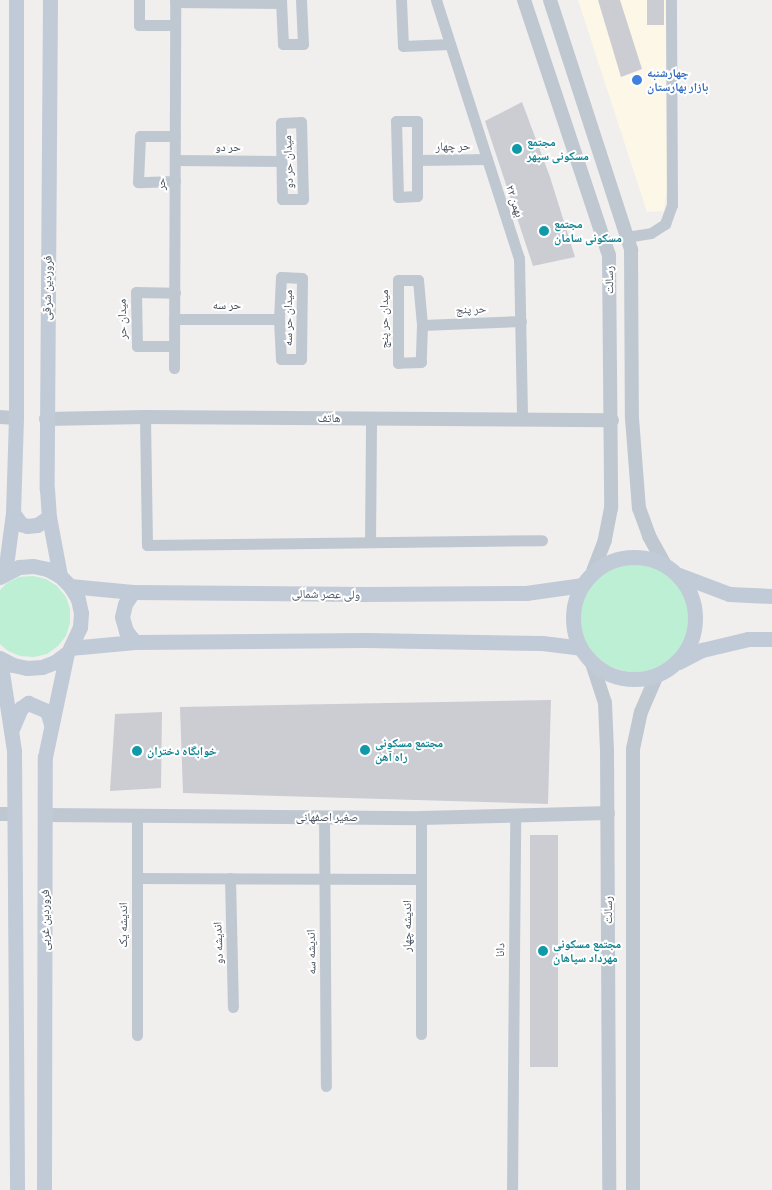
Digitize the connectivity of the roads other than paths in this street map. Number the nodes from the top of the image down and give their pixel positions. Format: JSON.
{"nodes":[{"id":1,"x":16,"y":0,"type":"edge"},
{"id":2,"x":50,"y":0,"type":"edge"},
{"id":3,"x":139,"y":0,"type":"edge"},
{"id":4,"x":301,"y":0,"type":"edge"},
{"id":5,"x":401,"y":0,"type":"edge"},
{"id":6,"x":436,"y":0,"type":"edge"},
{"id":7,"x":524,"y":0,"type":"edge"},
{"id":8,"x":550,"y":0,"type":"edge"},
{"id":9,"x":671,"y":0,"type":"edge"},
{"id":10,"x":175,"y":1,"type":"edge"},
{"id":11,"x":281,"y":2,"type":"edge"},
{"id":12,"x":176,"y":25,"type":"junction"},
{"id":13,"x":450,"y":44,"type":"junction"},
{"id":14,"x":175,"y":136,"type":"junction"},
{"id":15,"x":488,"y":159,"type":"junction"},
{"id":16,"x":175,"y":160,"type":"junction"},
{"id":17,"x":418,"y":160,"type":"junction"},
{"id":18,"x":280,"y":161,"type":"junction"},
{"id":19,"x":175,"y":181,"type":"junction"},
{"id":20,"x":626,"y":237,"type":"junction"},
{"id":21,"x":174,"y":293,"type":"junction"},
{"id":22,"x":174,"y":318,"type":"junction"},
{"id":23,"x":279,"y":319,"type":"junction"},
{"id":24,"x":521,"y":321,"type":"junction"},
{"id":25,"x":422,"y":325,"type":"junction"},
{"id":26,"x":174,"y":346,"type":"junction"},
{"id":27,"x":174,"y":368,"type":"dead end"},
{"id":28,"x":145,"y":417,"type":"junction"},
{"id":29,"x":0,"y":418,"type":"edge"},
{"id":30,"x":16,"y":418,"type":"junction"},
{"id":31,"x":371,"y":418,"type":"junction"},
{"id":32,"x":522,"y":418,"type":"junction"},
{"id":33,"x":46,"y":419,"type":"junction"},
{"id":34,"x":612,"y":420,"type":"junction"},
{"id":35,"x":13,"y":513,"type":"junction"},
{"id":36,"x":49,"y":517,"type":"junction"},
{"id":37,"x":542,"y":540,"type":"dead end"},
{"id":38,"x":370,"y":542,"type":"junction"},
{"id":39,"x":664,"y":563,"type":"junction"},
{"id":40,"x":593,"y":571,"type":"junction"},
{"id":41,"x":3,"y":575,"type":"edge"},
{"id":42,"x":679,"y":575,"type":"junction"},
{"id":43,"x":65,"y":581,"type":"junction"},
{"id":44,"x":582,"y":585,"type":"junction"},
{"id":45,"x":133,"y":592,"type":"junction"},
{"id":46,"x":772,"y":596,"type":"edge"},
{"id":47,"x":772,"y":639,"type":"edge"},
{"id":48,"x":135,"y":642,"type":"junction"},
{"id":49,"x":581,"y":648,"type":"junction"},
{"id":50,"x":68,"y":650,"type":"junction"},
{"id":51,"x":0,"y":658,"type":"edge"},
{"id":52,"x":592,"y":663,"type":"junction"},
{"id":53,"x":672,"y":667,"type":"junction"},
{"id":54,"x":657,"y":675,"type":"junction"},
{"id":55,"x":51,"y":724,"type":"junction"},
{"id":56,"x":11,"y":730,"type":"junction"},
{"id":57,"x":608,"y":813,"type":"junction"},
{"id":58,"x":7,"y":814,"type":"edge"},
{"id":59,"x":45,"y":815,"type":"junction"},
{"id":60,"x":137,"y":816,"type":"junction"},
{"id":61,"x":515,"y":816,"type":"junction"},
{"id":62,"x":324,"y":817,"type":"junction"},
{"id":63,"x":421,"y":818,"type":"junction"},
{"id":64,"x":137,"y":878,"type":"junction"},
{"id":65,"x":230,"y":878,"type":"junction"},
{"id":66,"x":324,"y":878,"type":"junction"},
{"id":67,"x":421,"y":879,"type":"junction"},
{"id":68,"x":234,"y":1007,"type":"dead end"},
{"id":69,"x":421,"y":1034,"type":"dead end"},
{"id":70,"x":137,"y":1035,"type":"dead end"},
{"id":71,"x":326,"y":1086,"type":"dead end"},
{"id":72,"x":44,"y":1144,"type":"junction"},
{"id":73,"x":17,"y":1145,"type":"junction"},
{"id":74,"x":17,"y":1190,"type":"edge"},
{"id":75,"x":44,"y":1190,"type":"edge"},
{"id":76,"x":512,"y":1190,"type":"edge"},
{"id":77,"x":608,"y":1190,"type":"edge"},
{"id":78,"x":633,"y":1190,"type":"edge"}],
"edges":[{"from":1,"to":30,"type":"main road"},
{"from":2,"to":33,"type":"main road","name":"فروردین شرقی"},
{"from":3,"to":12,"type":"street"},
{"from":4,"to":11,"type":"street"},
{"from":5,"to":13,"type":"street"},
{"from":6,"to":13,"type":"street","name":"۲۲ بهمن"},
{"from":7,"to":34,"type":"street","name":"رسالت"},
{"from":8,"to":20,"type":"street","name":"رسالت"},
{"from":9,"to":20,"type":"street"},
{"from":10,"to":11,"type":"street"},
{"from":10,"to":12,"type":"street","name":"حر"},
{"from":12,"to":14,"type":"street","name":"حر"},
{"from":13,"to":15,"type":"street","name":"۲۲ بهمن"},
{"from":14,"to":16,"type":"street","name":"حر"},
{"from":14,"to":19,"type":"street"},
{"from":15,"to":17,"type":"street","name":"حر چهار"},
{"from":15,"to":24,"type":"street","name":"۲۲ بهمن"},
{"from":16,"to":18,"type":"street","name":"حر دو"},
{"from":16,"to":19,"type":"street","name":"حر"},
{"from":17,"to":17,"type":"street"},
{"from":18,"to":18,"type":"street","name":"میدان حر دو"},
{"from":19,"to":21,"type":"street","name":"حر"},
{"from":20,"to":39,"type":"street","name":"رسالت"},
{"from":21,"to":22,"type":"street","name":"حر"},
{"from":21,"to":26,"type":"street","name":"میدان حر"},
{"from":22,"to":23,"type":"street","name":"حر سه"},
{"from":22,"to":26,"type":"street","name":"حر"},
{"from":23,"to":23,"type":"street","name":"میدان حر سه"},
{"from":24,"to":25,"type":"street","name":"حر پنج"},
{"from":24,"to":32,"type":"street","name":"۲۲ بهمن"},
{"from":25,"to":25,"type":"street","name":"میدان حر پنج"},
{"from":26,"to":27,"type":"street","name":"حر"},
{"from":28,"to":31,"type":"street","name":"هاتف"},
{"from":28,"to":33,"type":"street","name":"هاتف"},
{"from":28,"to":38,"type":"street"},
{"from":29,"to":30,"type":"street"},
{"from":30,"to":35,"type":"main road"},
{"from":31,"to":32,"type":"street","name":"هاتف"},
{"from":31,"to":38,"type":"street"},
{"from":32,"to":34,"type":"street","name":"هاتف"},
{"from":33,"to":36,"type":"main road","name":"فروردین شرقی"},
{"from":34,"to":40,"type":"street","name":"رسالت"},
{"from":35,"to":36,"type":"main road"},
{"from":35,"to":41,"type":"main road"},
{"from":36,"to":43,"type":"main road","name":"فروردین شرقی"},
{"from":37,"to":38,"type":"street"},
{"from":39,"to":40,"type":"main road"},
{"from":39,"to":42,"type":"main road"},
{"from":40,"to":44,"type":"main road"},
{"from":41,"to":43,"type":"main road","name":"ولی عصر شمالی"},
{"from":42,"to":46,"type":"main road"},
{"from":42,"to":53,"type":"main road"},
{"from":43,"to":45,"type":"main road","name":"ولی عصر شمالی"},
{"from":43,"to":50,"type":"main road","name":"فروردین شرقی"},
{"from":44,"to":45,"type":"main road","name":"ولی عصر شمالی"},
{"from":44,"to":49,"type":"main road"},
{"from":45,"to":48,"type":"main road"},
{"from":47,"to":53,"type":"main road"},
{"from":48,"to":49,"type":"main road"},
{"from":48,"to":50,"type":"main road"},
{"from":49,"to":52,"type":"main road"},
{"from":50,"to":51,"type":"main road"},
{"from":50,"to":55,"type":"main road","name":"فروردین غربی"},
{"from":51,"to":56,"type":"main road"},
{"from":52,"to":54,"type":"main road"},
{"from":52,"to":57,"type":"street","name":"رسالت"},
{"from":53,"to":54,"type":"main road"},
{"from":54,"to":78,"type":"street","name":"رسالت"},
{"from":55,"to":56,"type":"main road"},
{"from":55,"to":59,"type":"main road","name":"فروردین غربی"},
{"from":56,"to":58,"type":"main road"},
{"from":57,"to":61,"type":"street","name":"صغیر اصفهانی"},
{"from":57,"to":77,"type":"street","name":"رسالت"},
{"from":58,"to":73,"type":"main road"},
{"from":59,"to":60,"type":"street","name":"صغیر اصفهانی"},
{"from":59,"to":72,"type":"main road","name":"فروردین غربی"},
{"from":60,"to":62,"type":"street","name":"صغیر اصفهانی"},
{"from":60,"to":64,"type":"street","name":"اندیشه یک"},
{"from":61,"to":63,"type":"street","name":"صغیر اصفهانی"},
{"from":61,"to":76,"type":"street","name":"دانا"},
{"from":62,"to":63,"type":"street","name":"صغیر اصفهانی"},
{"from":62,"to":66,"type":"street","name":"اندیشه سه"},
{"from":63,"to":67,"type":"street","name":"اندیشه چهار"},
{"from":64,"to":65,"type":"street"},
{"from":64,"to":70,"type":"street","name":"اندیشه یک"},
{"from":65,"to":66,"type":"street"},
{"from":65,"to":68,"type":"street","name":"اندیشه دو"},
{"from":66,"to":67,"type":"street"},
{"from":66,"to":71,"type":"street","name":"اندیشه سه"},
{"from":67,"to":69,"type":"street","name":"اندیشه چهار"},
{"from":72,"to":73,"type":"main road"},
{"from":72,"to":75,"type":"main road","name":"فروردین غربی"},
{"from":73,"to":74,"type":"main road"}]}
